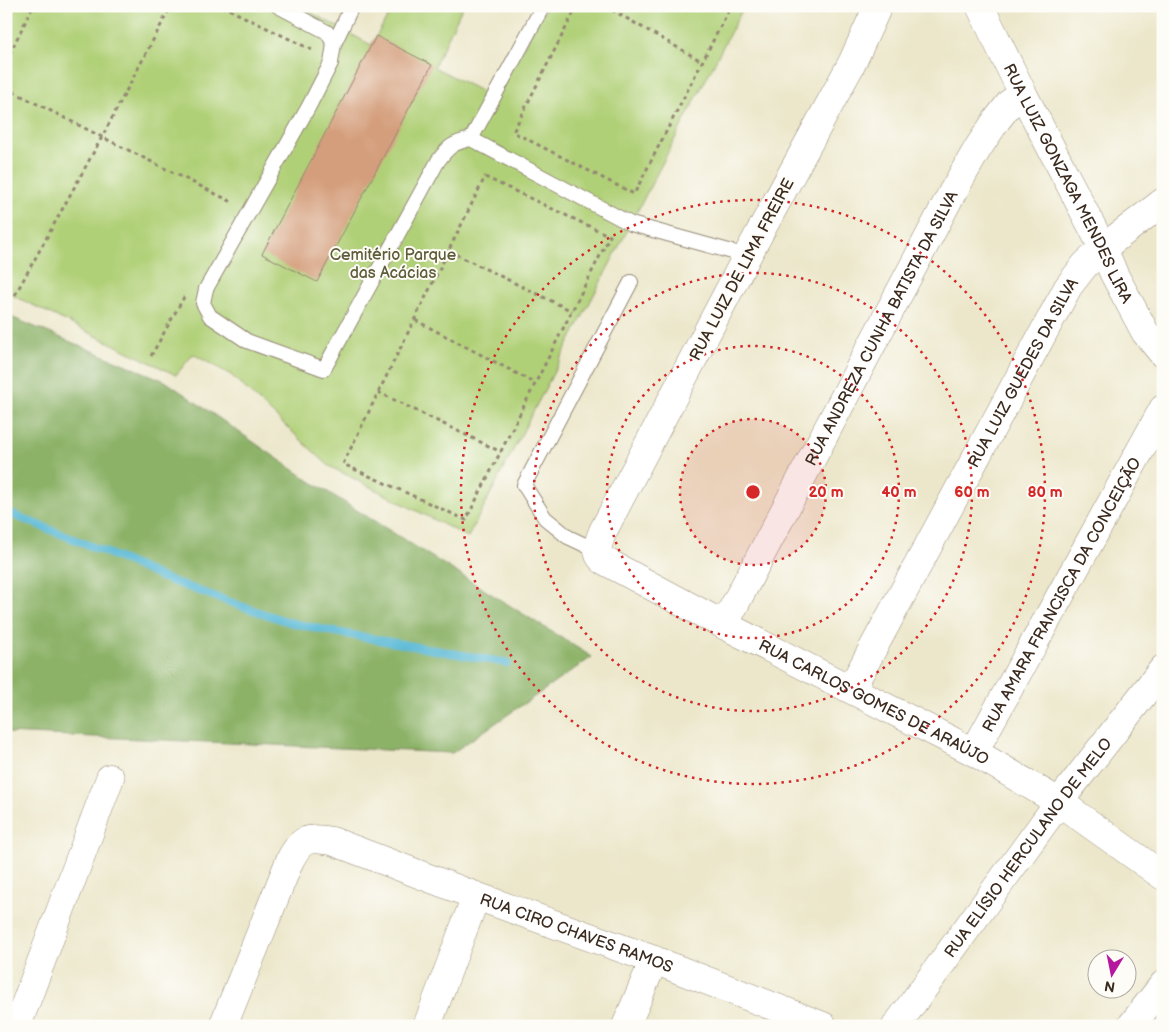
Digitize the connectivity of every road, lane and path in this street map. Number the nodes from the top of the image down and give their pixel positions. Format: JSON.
{"nodes":[{"id":1,"x":34,"y":6,"type":"edge"},
{"id":2,"x":171,"y":6,"type":"edge"},
{"id":3,"x":222,"y":6,"type":"edge"},
{"id":4,"x":278,"y":6,"type":"edge"},
{"id":5,"x":352,"y":6,"type":"edge"},
{"id":6,"x":543,"y":6,"type":"edge"},
{"id":7,"x":577,"y":6,"type":"edge"},
{"id":8,"x":605,"y":6,"type":"edge"},
{"id":9,"x":731,"y":6,"type":"edge"},
{"id":10,"x":878,"y":6,"type":"edge"},
{"id":11,"x":980,"y":6,"type":"edge"},
{"id":12,"x":334,"y":44,"type":"junction"},
{"id":13,"x":318,"y":53,"type":"dead end"},
{"id":14,"x":6,"y":61,"type":"edge"},
{"id":15,"x":703,"y":62,"type":"junction"},
{"id":16,"x":6,"y":88,"type":"edge"},
{"id":17,"x":1023,"y":94,"type":"junction"},
{"id":18,"x":102,"y":137,"type":"junction"},
{"id":19,"x":471,"y":139,"type":"junction"},
{"id":20,"x":1163,"y":202,"type":"edge"},
{"id":21,"x":236,"y":204,"type":"dead end"},
{"id":22,"x":1103,"y":248,"type":"junction"},
{"id":23,"x":449,"y":251,"type":"junction"},
{"id":24,"x":747,"y":256,"type":"junction"},
{"id":25,"x":631,"y":282,"type":"dead end"},
{"id":26,"x":15,"y":296,"type":"dead end"},
{"id":27,"x":184,"y":297,"type":"dead end"},
{"id":28,"x":572,"y":311,"type":"junction"},
{"id":29,"x":415,"y":320,"type":"junction"},
{"id":30,"x":1163,"y":354,"type":"edge"},
{"id":31,"x":151,"y":356,"type":"dead end"},
{"id":32,"x":535,"y":383,"type":"junction"},
{"id":33,"x":378,"y":392,"type":"junction"},
{"id":34,"x":1163,"y":409,"type":"edge"},
{"id":35,"x":501,"y":452,"type":"junction"},
{"id":36,"x":601,"y":541,"type":"junction"},
{"id":37,"x":724,"y":625,"type":"junction"},
{"id":38,"x":1163,"y":669,"type":"edge"},
{"id":39,"x":850,"y":689,"type":"junction"},
{"id":40,"x":974,"y":752,"type":"junction"},
{"id":41,"x":110,"y":778,"type":"dead end"},
{"id":42,"x":1060,"y":802,"type":"junction"},
{"id":43,"x":1163,"y":876,"type":"edge"},
{"id":44,"x":476,"y":896,"type":"junction"},
{"id":45,"x":654,"y":960,"type":"junction"},
{"id":46,"x":1163,"y":985,"type":"edge"},
{"id":47,"x":17,"y":1026,"type":"edge"},
{"id":48,"x":223,"y":1026,"type":"edge"},
{"id":49,"x":427,"y":1026,"type":"edge"},
{"id":50,"x":626,"y":1026,"type":"edge"},
{"id":51,"x":823,"y":1026,"type":"edge"},
{"id":52,"x":896,"y":1026,"type":"edge"},
{"id":53,"x":1131,"y":1026,"type":"edge"}],
"edges":[{"from":1,"to":14,"type":"path"},
{"from":2,"to":18,"type":"path"},
{"from":3,"to":13,"type":"path"},
{"from":4,"to":12,"type":"lane"},
{"from":5,"to":12,"type":"lane"},
{"from":6,"to":19,"type":"lane"},
{"from":7,"to":15,"type":"path"},
{"from":8,"to":15,"type":"path"},
{"from":9,"to":15,"type":"path"},
{"from":10,"to":24,"type":"street","name":"RUA LUIZ DE LIMA FREIRE"},
{"from":11,"to":17,"type":"street","name":"RUA LUIZ GONZAGA MENDES LIRA"},
{"from":12,"to":19,"type":"lane"},
{"from":16,"to":18,"type":"path"},
{"from":17,"to":22,"type":"street","name":"RUA LUIZ GONZAGA MENDES LIRA"},
{"from":17,"to":37,"type":"street","name":"RUA ANDREZA CUNHA BATISTA DA SILVA"},
{"from":18,"to":21,"type":"path"},
{"from":18,"to":26,"type":"path"},
{"from":19,"to":24,"type":"lane"},
{"from":20,"to":22,"type":"street","name":"RUA LUIZ GUEDES DA SILVA"},
{"from":22,"to":30,"type":"street","name":"RUA LUIZ GONZAGA MENDES LIRA"},
{"from":22,"to":39,"type":"street","name":"RUA LUIZ GUEDES DA SILVA"},
{"from":23,"to":28,"type":"path"},
{"from":23,"to":28,"type":"path"},
{"from":23,"to":29,"type":"path"},
{"from":24,"to":36,"type":"street","name":"RUA LUIZ DE LIMA FREIRE"},
{"from":25,"to":36,"type":"lane"},
{"from":27,"to":31,"type":"path"},
{"from":28,"to":32,"type":"path"},
{"from":29,"to":32,"type":"path"},
{"from":29,"to":33,"type":"path"},
{"from":32,"to":35,"type":"path"},
{"from":33,"to":35,"type":"path"},
{"from":33,"to":35,"type":"path"},
{"from":34,"to":40,"type":"street","name":"RUA AMARA FRANCISCA DA CONCEIÇÃO"},
{"from":36,"to":37,"type":"street","name":"RUA CARLOS GOMES DE ARAÚJO"},
{"from":37,"to":39,"type":"street","name":"RUA CARLOS GOMES DE ARAÚJO"},
{"from":38,"to":42,"type":"street","name":"RUA ELÍSIO HERCULANO DE MELO"},
{"from":39,"to":40,"type":"street","name":"RUA CARLOS GOMES DE ARAÚJO"},
{"from":40,"to":42,"type":"street","name":"RUA CARLOS GOMES DE ARAÚJO"},
{"from":41,"to":47,"type":"street"},
{"from":42,"to":43,"type":"street","name":"RUA CARLOS GOMES DE ARAÚJO"},
{"from":42,"to":52,"type":"street","name":"RUA ELÍSIO HERCULANO DE MELO"},
{"from":44,"to":45,"type":"street","name":"RUA CIRO CHAVES RAMOS"},
{"from":44,"to":48,"type":"street","name":"RUA CIRO CHAVES RAMOS"},
{"from":44,"to":49,"type":"street"},
{"from":45,"to":50,"type":"street"},
{"from":45,"to":51,"type":"street","name":"RUA CIRO CHAVES RAMOS"},
{"from":46,"to":53,"type":"street"}]}
